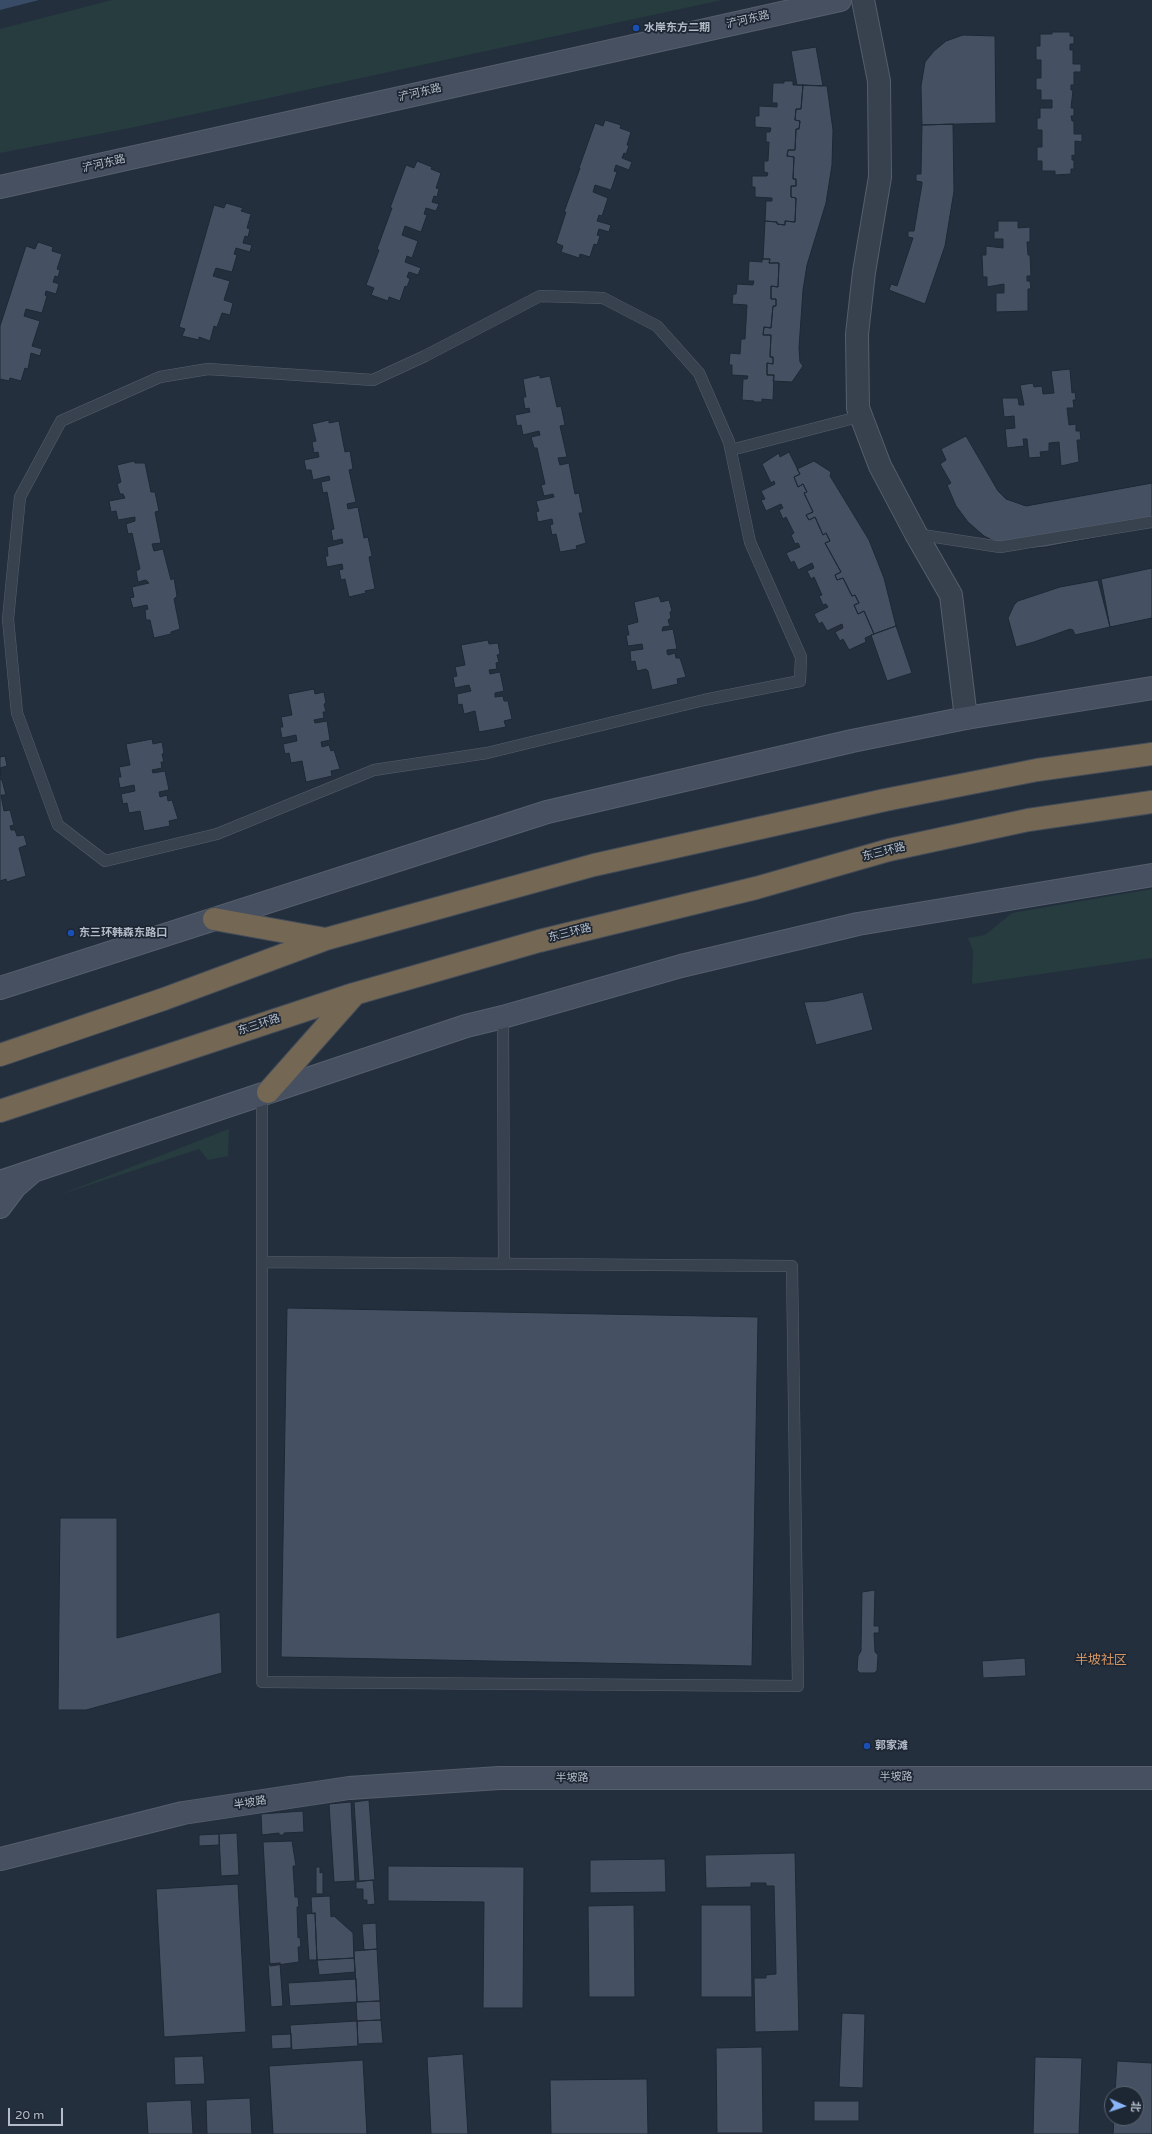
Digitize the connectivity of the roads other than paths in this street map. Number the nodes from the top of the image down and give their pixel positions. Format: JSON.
{"nodes":[{"id":1,"x":840,"y":0,"type":"edge"},
{"id":2,"x":863,"y":0,"type":"edge"},
{"id":3,"x":0,"y":187,"type":"edge"},
{"id":4,"x":862,"y":416,"type":"junction"},
{"id":5,"x":731,"y":450,"type":"junction"},
{"id":6,"x":1152,"y":522,"type":"edge"},
{"id":7,"x":916,"y":534,"type":"junction"},
{"id":8,"x":11,"y":651,"type":"junction"},
{"id":9,"x":0,"y":656,"type":"edge"},
{"id":10,"x":1152,"y":688,"type":"edge"},
{"id":11,"x":966,"y":718,"type":"junction"},
{"id":12,"x":1152,"y":754,"type":"edge"},
{"id":13,"x":1152,"y":802,"type":"edge"},
{"id":14,"x":1152,"y":875,"type":"edge"},
{"id":15,"x":214,"y":919,"type":"junction"},
{"id":16,"x":326,"y":939,"type":"junction"},
{"id":17,"x":56,"y":970,"type":"junction"},
{"id":18,"x":0,"y":975,"type":"edge"},
{"id":19,"x":0,"y":988,"type":"edge"},
{"id":20,"x":354,"y":994,"type":"junction"},
{"id":21,"x":503,"y":1017,"type":"junction"},
{"id":22,"x":0,"y":1055,"type":"edge"},
{"id":23,"x":265,"y":1093,"type":"junction"},
{"id":24,"x":0,"y":1111,"type":"edge"},
{"id":25,"x":33,"y":1170,"type":"junction"},
{"id":26,"x":0,"y":1182,"type":"edge"},
{"id":27,"x":0,"y":1207,"type":"edge"},
{"id":28,"x":262,"y":1262,"type":"junction"},
{"id":29,"x":504,"y":1264,"type":"junction"},
{"id":30,"x":1152,"y":1778,"type":"edge"},
{"id":31,"x":0,"y":1859,"type":"edge"}],
"edges":[{"from":1,"to":3,"type":"main road","name":"浐河东路"},
{"from":2,"to":4,"type":"street"},
{"from":4,"to":5,"type":"lane"},
{"from":4,"to":7,"type":"street"},
{"from":5,"to":8,"type":"lane"},
{"from":5,"to":8,"type":"lane"},
{"from":6,"to":7,"type":"lane"},
{"from":7,"to":11,"type":"street"},
{"from":8,"to":9,"type":"lane"},
{"from":10,"to":11,"type":"main road"},
{"from":11,"to":15,"type":"main road"},
{"from":12,"to":16,"type":"highway"},
{"from":13,"to":20,"type":"highway","name":"东三环路"},
{"from":14,"to":21,"type":"main road"},
{"from":15,"to":16,"type":"highway"},
{"from":15,"to":17,"type":"main road"},
{"from":16,"to":22,"type":"highway"},
{"from":17,"to":18,"type":"main road"},
{"from":17,"to":19,"type":"main road"},
{"from":20,"to":23,"type":"highway"},
{"from":20,"to":24,"type":"highway","name":"东三环路"},
{"from":21,"to":23,"type":"main road"},
{"from":21,"to":29,"type":"lane"},
{"from":23,"to":25,"type":"main road"},
{"from":23,"to":28,"type":"lane"},
{"from":25,"to":26,"type":"main road"},
{"from":25,"to":27,"type":"main road"},
{"from":28,"to":29,"type":"lane"},
{"from":28,"to":29,"type":"lane"},
{"from":30,"to":31,"type":"main road","name":"半坡路"}]}
